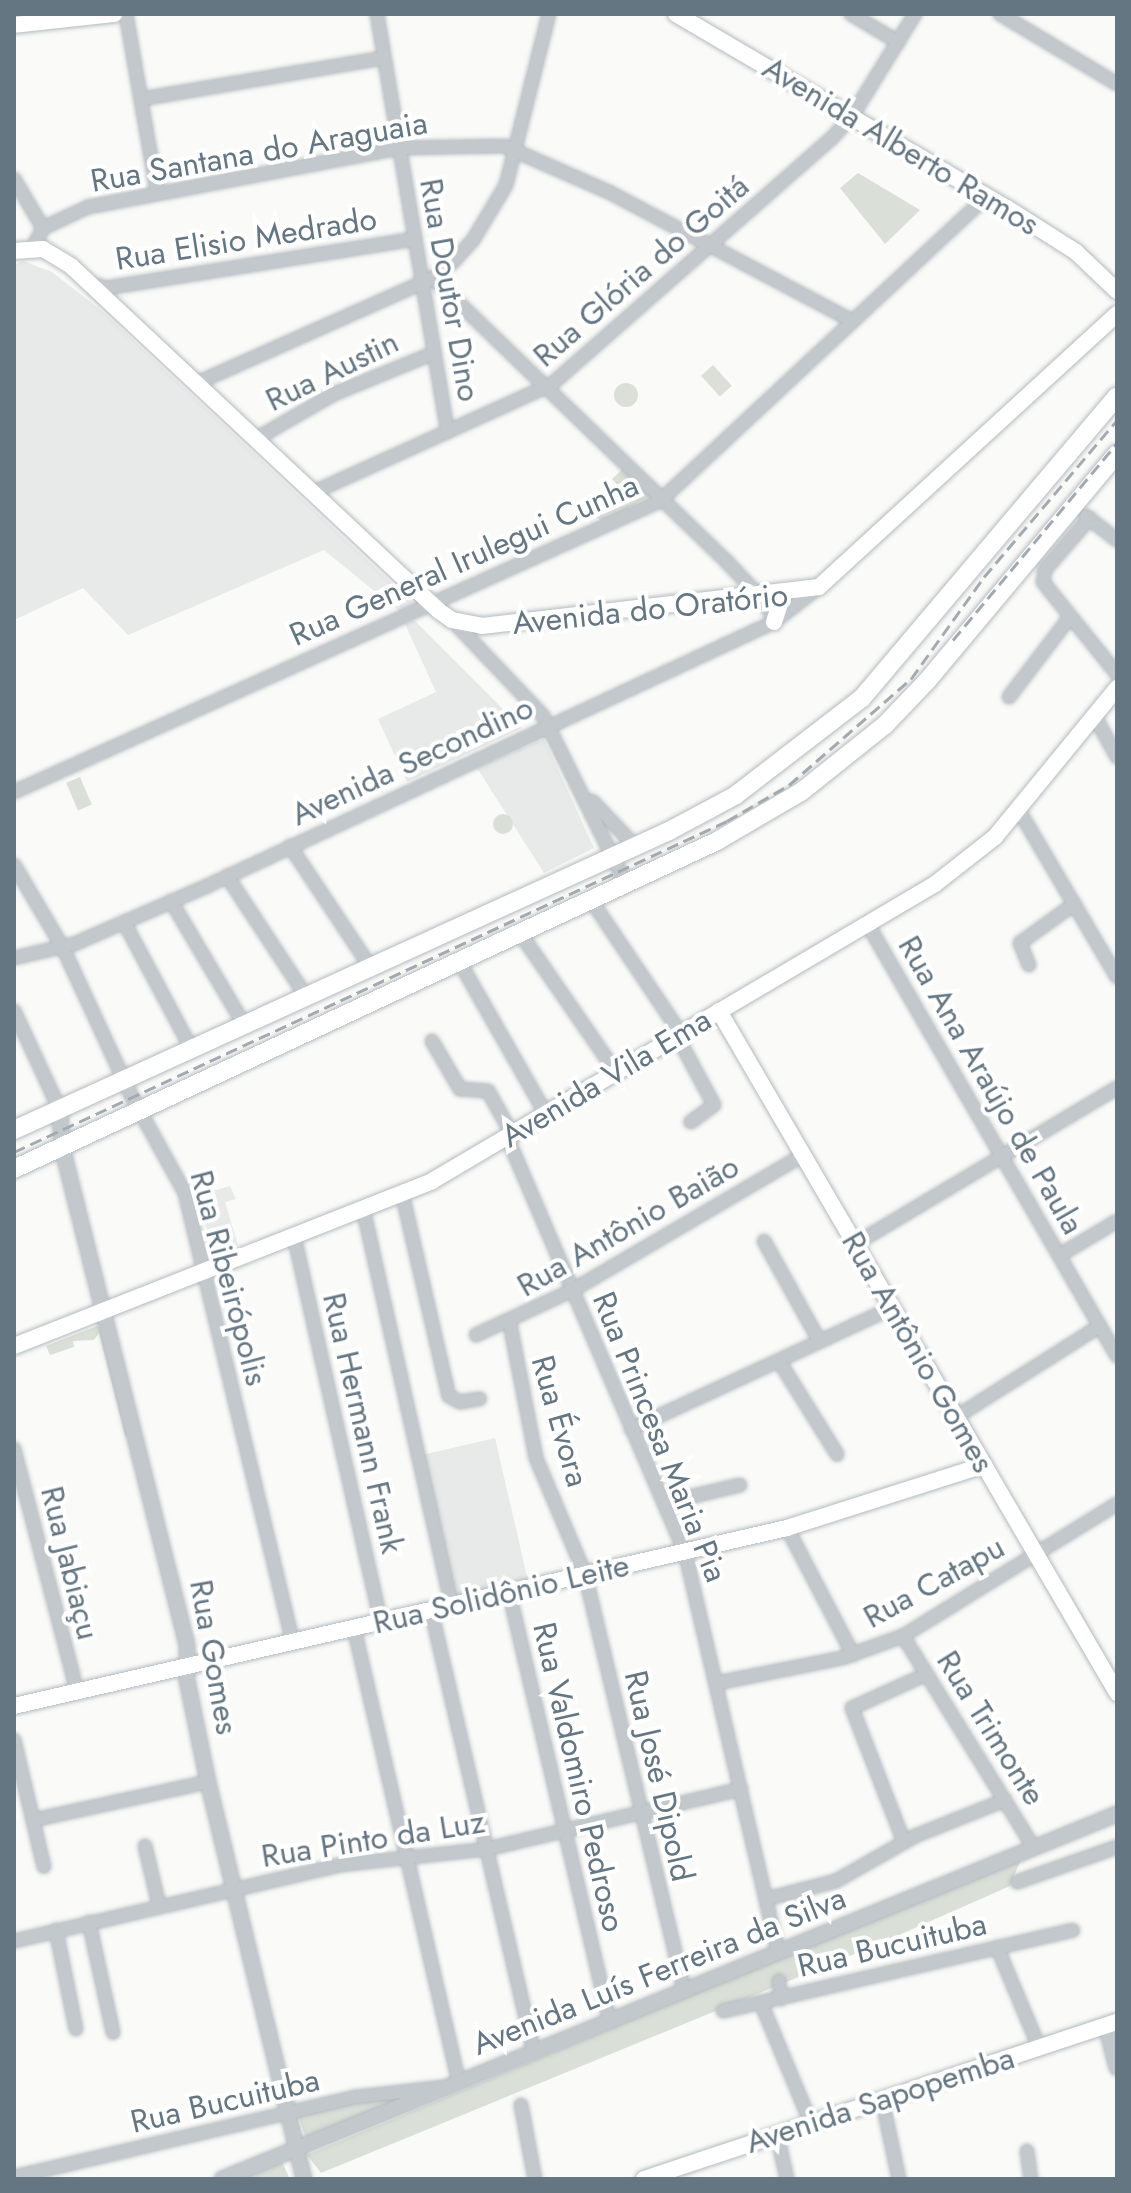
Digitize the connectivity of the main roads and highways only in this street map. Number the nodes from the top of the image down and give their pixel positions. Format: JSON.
{"nodes":[{"id":1,"x":114,"y":14,"type":"edge"},
{"id":2,"x":676,"y":14,"type":"edge"},
{"id":3,"x":77,"y":16,"type":"edge"},
{"id":4,"x":14,"y":25,"type":"edge"},
{"id":5,"x":37,"y":238,"type":"junction"},
{"id":6,"x":14,"y":242,"type":"edge"},
{"id":7,"x":14,"y":251,"type":"edge"},
{"id":8,"x":1117,"y":291,"type":"edge"},
{"id":9,"x":1117,"y":314,"type":"edge"},
{"id":10,"x":178,"y":364,"type":"junction"},
{"id":11,"x":1117,"y":396,"type":"edge"},
{"id":12,"x":1117,"y":454,"type":"edge"},
{"id":13,"x":783,"y":594,"type":"junction"},
{"id":14,"x":774,"y":622,"type":"road end"},
{"id":15,"x":1117,"y":688,"type":"edge"},
{"id":16,"x":719,"y":1011,"type":"junction"},
{"id":17,"x":14,"y":1130,"type":"edge"},
{"id":18,"x":14,"y":1169,"type":"edge"},
{"id":19,"x":14,"y":1346,"type":"edge"},
{"id":20,"x":984,"y":1465,"type":"junction"},
{"id":21,"x":1117,"y":1693,"type":"edge"},
{"id":22,"x":14,"y":1706,"type":"edge"},
{"id":23,"x":1112,"y":2023,"type":"edge"},
{"id":24,"x":644,"y":2179,"type":"edge"}],
"edges":[{"from":1,"to":3,"type":"main road"},
{"from":2,"to":8,"type":"main road","name":"Avenida Alberto Ramos"},
{"from":3,"to":4,"type":"main road"},
{"from":5,"to":6,"type":"main road"},
{"from":5,"to":7,"type":"main road"},
{"from":5,"to":10,"type":"main road","name":"Avenida do Oratório"},
{"from":5,"to":10,"type":"main road","name":"Avenida do Oratório"},
{"from":9,"to":13,"type":"main road","name":"Avenida do Oratório"},
{"from":10,"to":13,"type":"main road","name":"Avenida do Oratório"},
{"from":11,"to":17,"type":"main road"},
{"from":12,"to":18,"type":"main road"},
{"from":13,"to":14,"type":"main road"},
{"from":15,"to":16,"type":"main road","name":"Avenida Vila Ema"},
{"from":16,"to":19,"type":"main road","name":"Avenida Vila Ema"},
{"from":16,"to":20,"type":"main road","name":"Rua Antônio Gomes"},
{"from":20,"to":21,"type":"main road","name":"Rua Antônio Gomes"},
{"from":20,"to":22,"type":"main road","name":"Rua Solidônio Leite"},
{"from":23,"to":24,"type":"main road","name":"Avenida Sapopemba"}]}
